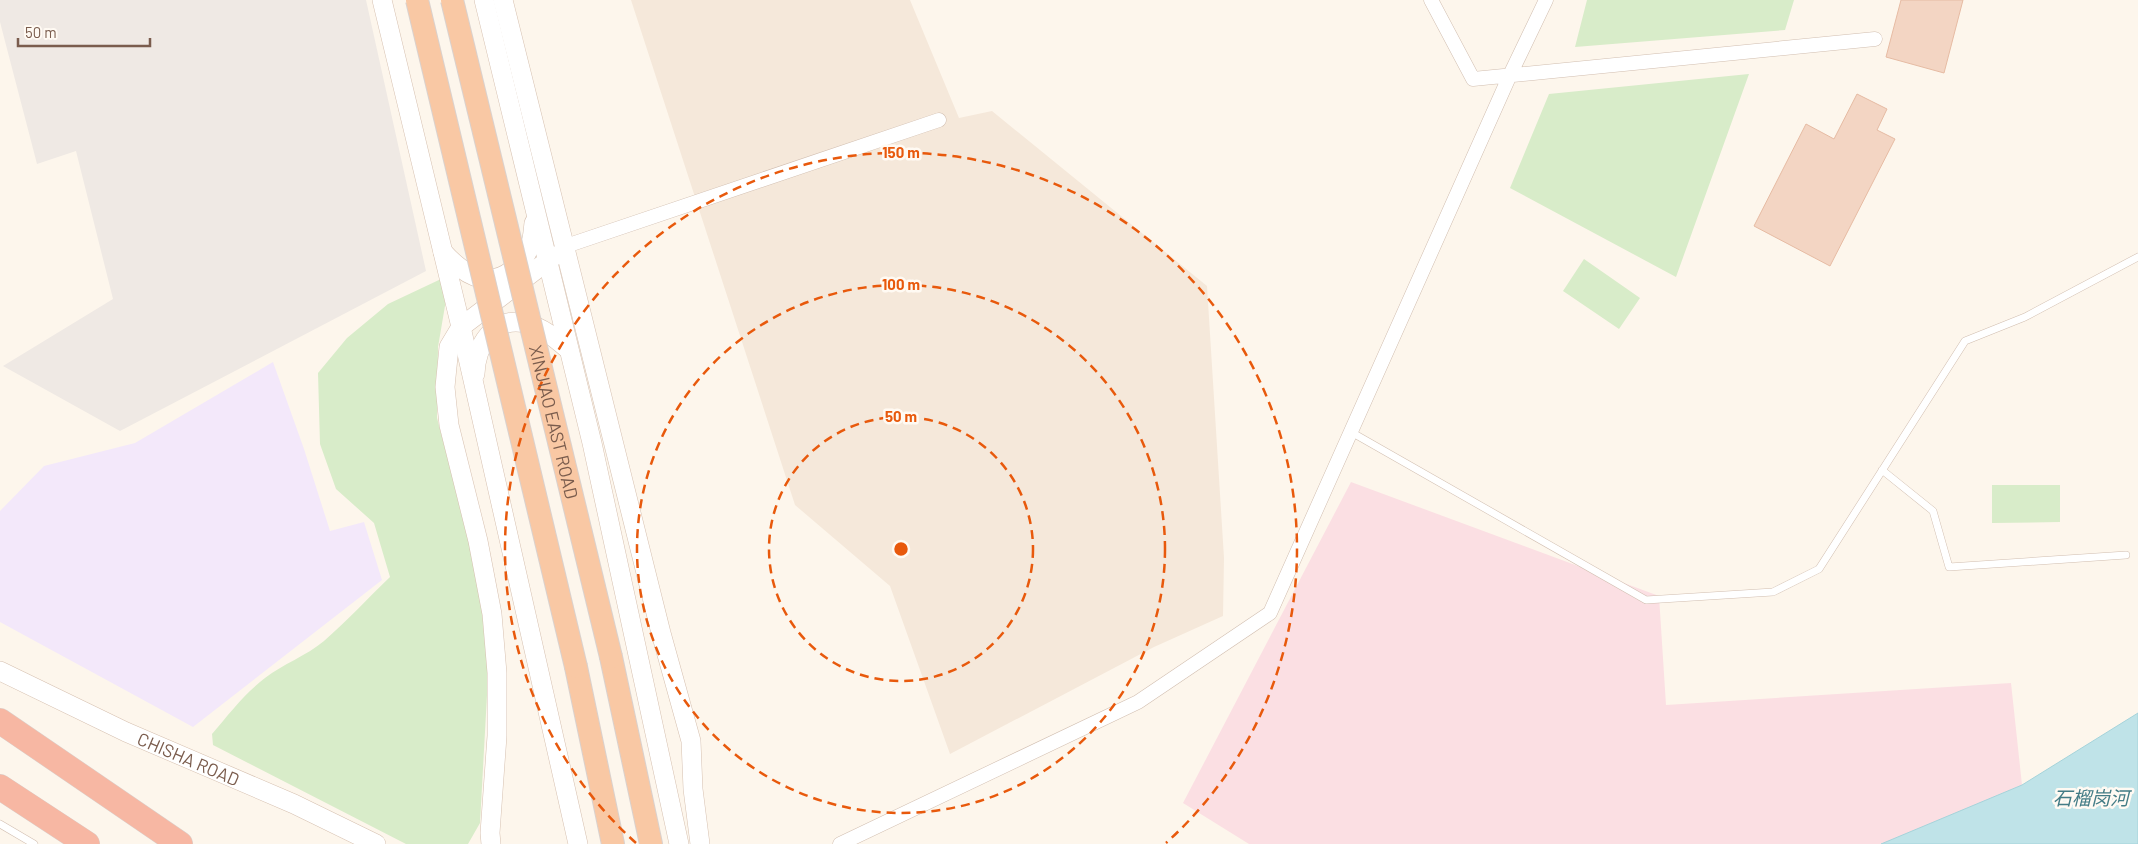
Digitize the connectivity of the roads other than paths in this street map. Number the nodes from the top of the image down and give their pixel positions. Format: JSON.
{"nodes":[{"id":1,"x":382,"y":0,"type":"edge"},
{"id":2,"x":417,"y":0,"type":"edge"},
{"id":3,"x":452,"y":0,"type":"edge"},
{"id":4,"x":484,"y":0,"type":"edge"},
{"id":5,"x":503,"y":0,"type":"edge"},
{"id":6,"x":1431,"y":0,"type":"edge"},
{"id":7,"x":1546,"y":0,"type":"edge"},
{"id":8,"x":1875,"y":39,"type":"dead end"},
{"id":9,"x":1510,"y":75,"type":"junction"},
{"id":10,"x":939,"y":120,"type":"dead end"},
{"id":11,"x":535,"y":214,"type":"junction"},
{"id":12,"x":566,"y":246,"type":"junction"},
{"id":13,"x":442,"y":251,"type":"junction"},
{"id":14,"x":2138,"y":257,"type":"edge"},
{"id":15,"x":547,"y":262,"type":"junction"},
{"id":16,"x":461,"y":327,"type":"junction"},
{"id":17,"x":568,"y":349,"type":"junction"},
{"id":18,"x":476,"y":396,"type":"junction"},
{"id":19,"x":1350,"y":432,"type":"junction"},
{"id":20,"x":1882,"y":470,"type":"junction"},
{"id":21,"x":2126,"y":555,"type":"dead end"},
{"id":22,"x":0,"y":671,"type":"edge"},
{"id":23,"x":0,"y":721,"type":"edge"},
{"id":24,"x":0,"y":787,"type":"edge"},
{"id":25,"x":0,"y":824,"type":"edge"},
{"id":26,"x":488,"y":840,"type":"edge"},
{"id":27,"x":30,"y":843,"type":"edge"},
{"id":28,"x":87,"y":844,"type":"edge"},
{"id":29,"x":180,"y":844,"type":"edge"},
{"id":30,"x":376,"y":844,"type":"edge"},
{"id":31,"x":578,"y":844,"type":"edge"},
{"id":32,"x":613,"y":844,"type":"edge"},
{"id":33,"x":650,"y":844,"type":"edge"},
{"id":34,"x":679,"y":844,"type":"edge"},
{"id":35,"x":700,"y":844,"type":"edge"},
{"id":36,"x":840,"y":844,"type":"edge"}],
"edges":[{"from":1,"to":13,"type":"main road"},
{"from":2,"to":32,"type":"highway","name":"XINJIAO EAST ROAD","bridge":true},
{"from":3,"to":33,"type":"highway","name":"XINJIAO EAST ROAD","bridge":true},
{"from":4,"to":11,"type":"main road"},
{"from":5,"to":12,"type":"main road"},
{"from":6,"to":9,"type":"street"},
{"from":7,"to":9,"type":"street"},
{"from":8,"to":9,"type":"street"},
{"from":9,"to":19,"type":"street"},
{"from":10,"to":12,"type":"street"},
{"from":11,"to":13,"type":"main road"},
{"from":11,"to":15,"type":"main road"},
{"from":12,"to":15,"type":"main road"},
{"from":12,"to":35,"type":"main road"},
{"from":13,"to":16,"type":"main road"},
{"from":14,"to":20,"type":"lane"},
{"from":15,"to":16,"type":"main road"},
{"from":15,"to":17,"type":"main road"},
{"from":16,"to":18,"type":"main road"},
{"from":16,"to":26,"type":"main road"},
{"from":17,"to":18,"type":"main road"},
{"from":17,"to":34,"type":"main road"},
{"from":18,"to":31,"type":"main road"},
{"from":19,"to":20,"type":"lane"},
{"from":19,"to":36,"type":"street"},
{"from":20,"to":21,"type":"lane"},
{"from":22,"to":30,"type":"main road","name":"CHISHA ROAD"},
{"from":23,"to":29,"type":"highway"},
{"from":24,"to":28,"type":"highway"},
{"from":25,"to":27,"type":"lane"}]}
